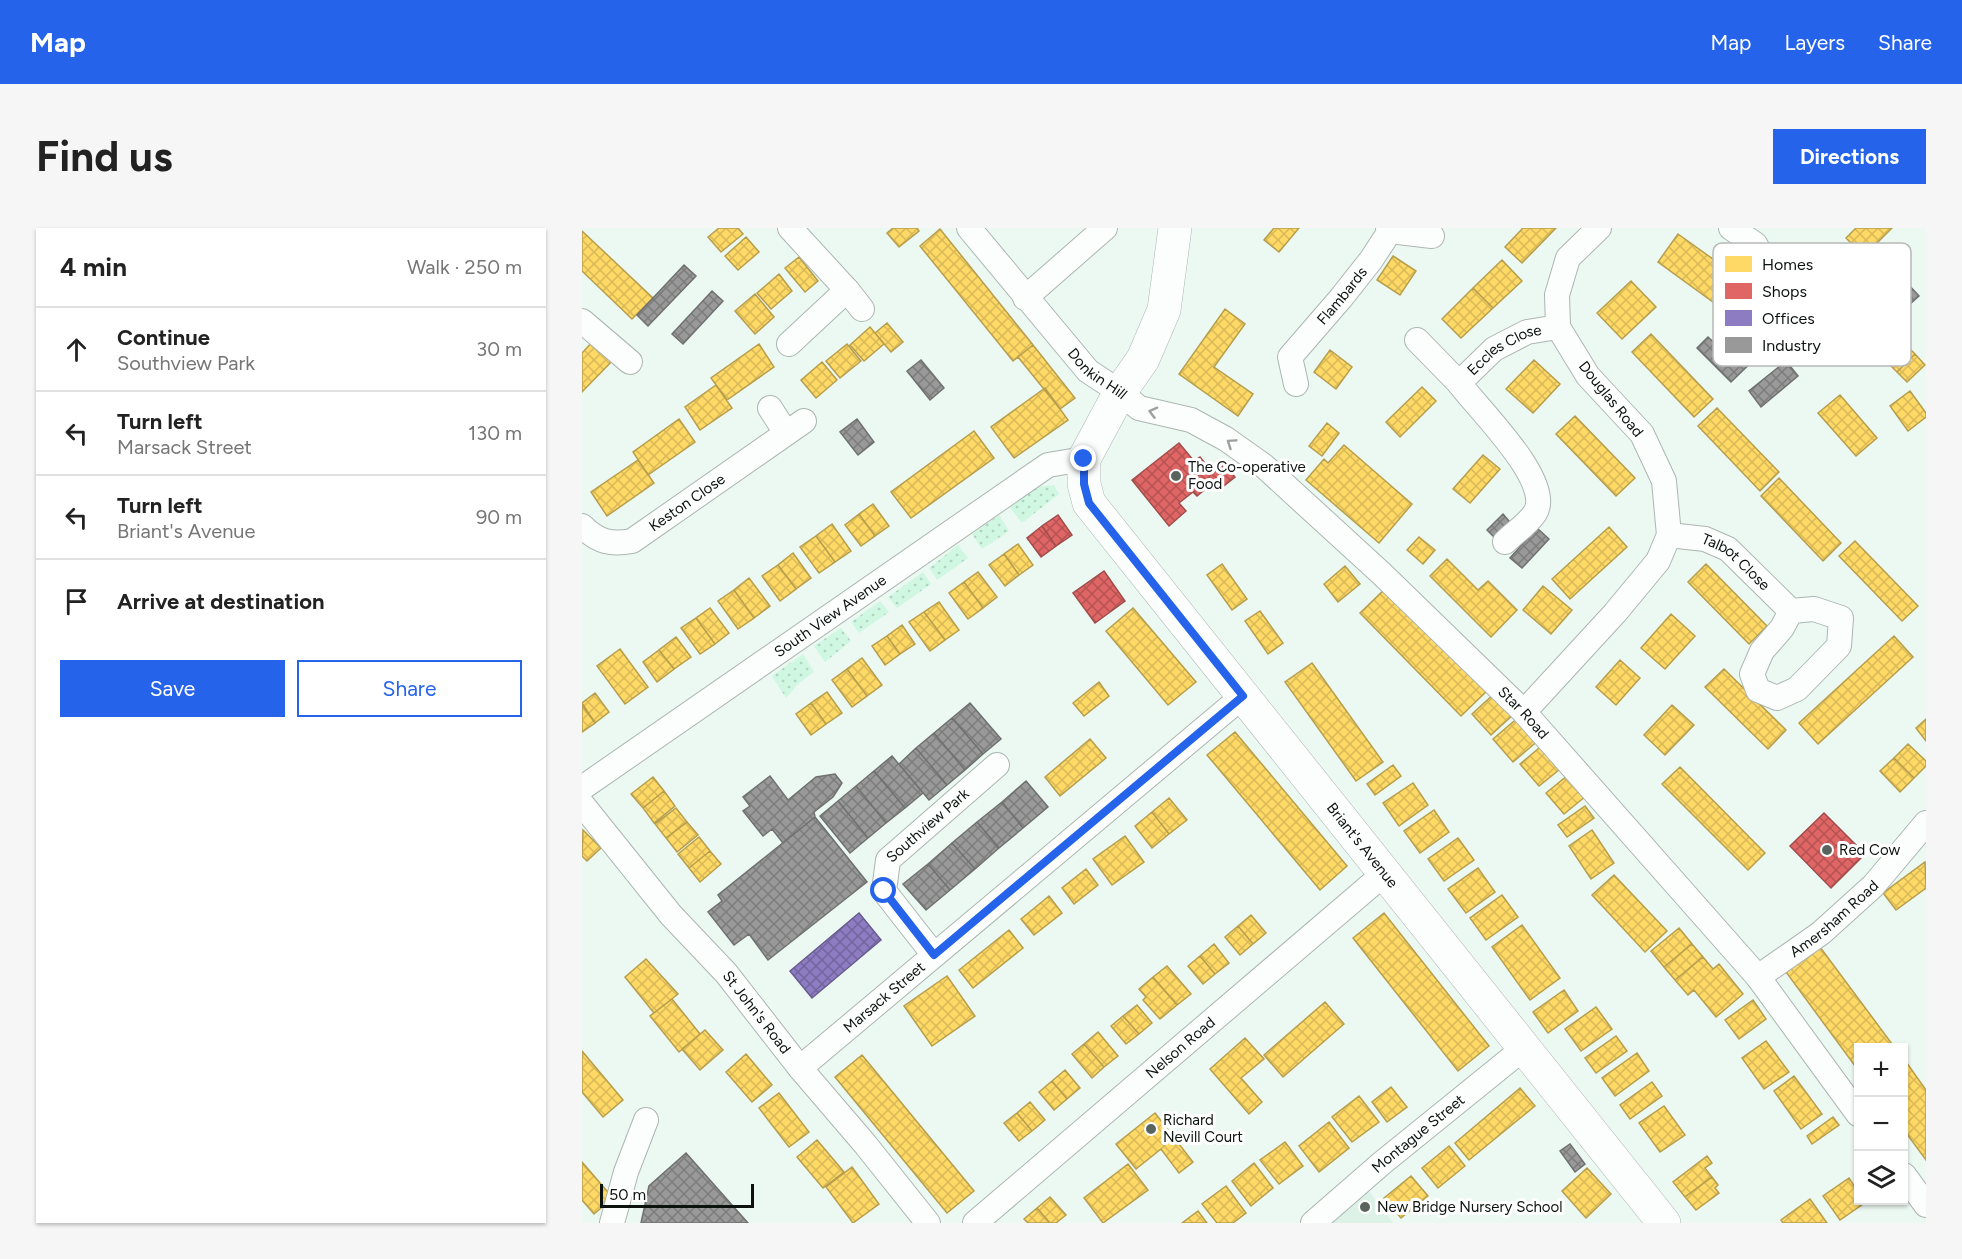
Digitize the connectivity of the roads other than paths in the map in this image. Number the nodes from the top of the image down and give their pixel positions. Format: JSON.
{"nodes":[{"id":1,"x":790,"y":228,"type":"edge"},
{"id":2,"x":969,"y":228,"type":"edge"},
{"id":3,"x":1105,"y":228,"type":"edge"},
{"id":4,"x":1175,"y":228,"type":"edge"},
{"id":5,"x":1599,"y":228,"type":"edge"},
{"id":6,"x":1731,"y":228,"type":"edge"},
{"id":7,"x":1389,"y":230,"type":"edge"},
{"id":8,"x":1432,"y":236,"type":"dead end"},
{"id":9,"x":1754,"y":243,"type":"edge"},
{"id":10,"x":1025,"y":298,"type":"junction"},
{"id":11,"x":582,"y":321,"type":"edge"},
{"id":12,"x":1558,"y":327,"type":"junction"},
{"id":13,"x":1417,"y":340,"type":"dead end"},
{"id":14,"x":789,"y":344,"type":"dead end"},
{"id":15,"x":630,"y":362,"type":"dead end"},
{"id":16,"x":1459,"y":382,"type":"junction"},
{"id":17,"x":1296,"y":384,"type":"dead end"},
{"id":18,"x":1120,"y":393,"type":"junction"},
{"id":19,"x":770,"y":408,"type":"dead end"},
{"id":20,"x":1084,"y":459,"type":"junction"},
{"id":21,"x":582,"y":526,"type":"edge"},
{"id":22,"x":1669,"y":535,"type":"junction"},
{"id":23,"x":1505,"y":542,"type":"dead end"},
{"id":24,"x":1791,"y":611,"type":"dead end"},
{"id":25,"x":1243,"y":696,"type":"junction"},
{"id":26,"x":1524,"y":712,"type":"junction"},
{"id":27,"x":997,"y":765,"type":"dead end"},
{"id":28,"x":582,"y":788,"type":"edge"},
{"id":29,"x":582,"y":804,"type":"edge"},
{"id":30,"x":1926,"y":823,"type":"edge"},
{"id":31,"x":1385,"y":873,"type":"junction"},
{"id":32,"x":934,"y":955,"type":"junction"},
{"id":33,"x":1758,"y":977,"type":"junction"},
{"id":34,"x":1524,"y":1048,"type":"junction"},
{"id":35,"x":800,"y":1068,"type":"junction"},
{"id":36,"x":1854,"y":1109,"type":"edge"},
{"id":37,"x":646,"y":1120,"type":"dead end"},
{"id":38,"x":1908,"y":1180,"type":"edge"},
{"id":39,"x":1926,"y":1205,"type":"edge"},
{"id":40,"x":612,"y":1223,"type":"edge"},
{"id":41,"x":928,"y":1223,"type":"edge"},
{"id":42,"x":975,"y":1223,"type":"edge"},
{"id":43,"x":1313,"y":1223,"type":"edge"},
{"id":44,"x":1664,"y":1223,"type":"edge"}],
"edges":[{"from":1,"to":14,"type":"street"},
{"from":2,"to":10,"type":"street","name":"Donkin Hill"},
{"from":3,"to":10,"type":"street"},
{"from":4,"to":18,"type":"main road"},
{"from":5,"to":12,"type":"street","name":"Douglas Road"},
{"from":6,"to":9,"type":"street"},
{"from":7,"to":8,"type":"street","name":"Flambards"},
{"from":7,"to":17,"type":"street","name":"Flambards"},
{"from":10,"to":18,"type":"street","name":"Donkin Hill"},
{"from":11,"to":15,"type":"street"},
{"from":12,"to":16,"type":"street","name":"Eccles Close"},
{"from":12,"to":22,"type":"street","name":"Douglas Road"},
{"from":13,"to":16,"type":"street","name":"Eccles Close"},
{"from":16,"to":23,"type":"street","name":"Eccles Close"},
{"from":18,"to":20,"type":"main road","name":"Donkin Hill"},
{"from":26,"to":18,"type":"street","name":"Star Road","one_way":true},
{"from":19,"to":21,"type":"street","name":"Keston Close"},
{"from":20,"to":25,"type":"main road","name":"Briant's Avenue"},
{"from":20,"to":28,"type":"street","name":"South View Avenue"},
{"from":22,"to":24,"type":"street","name":"Talbot Close"},
{"from":22,"to":26,"type":"street","name":"Douglas Road"},
{"from":25,"to":31,"type":"main road","name":"Briant's Avenue"},
{"from":25,"to":32,"type":"street","name":"Marsack Street"},
{"from":26,"to":33,"type":"street","name":"Star Road"},
{"from":27,"to":32,"type":"street","name":"Southview Park"},
{"from":29,"to":35,"type":"street","name":"St John's Road"},
{"from":30,"to":33,"type":"street","name":"Amersham Road"},
{"from":31,"to":34,"type":"main road","name":"Briant's Avenue"},
{"from":31,"to":42,"type":"street","name":"Nelson Road"},
{"from":32,"to":35,"type":"street","name":"Marsack Street"},
{"from":33,"to":36,"type":"street","name":"Star Road"},
{"from":34,"to":43,"type":"street","name":"Montague Street"},
{"from":34,"to":44,"type":"main road","name":"Briant's Avenue"},
{"from":35,"to":41,"type":"street","name":"St John's Road"},
{"from":37,"to":40,"type":"street"},
{"from":38,"to":39,"type":"street"}]}
